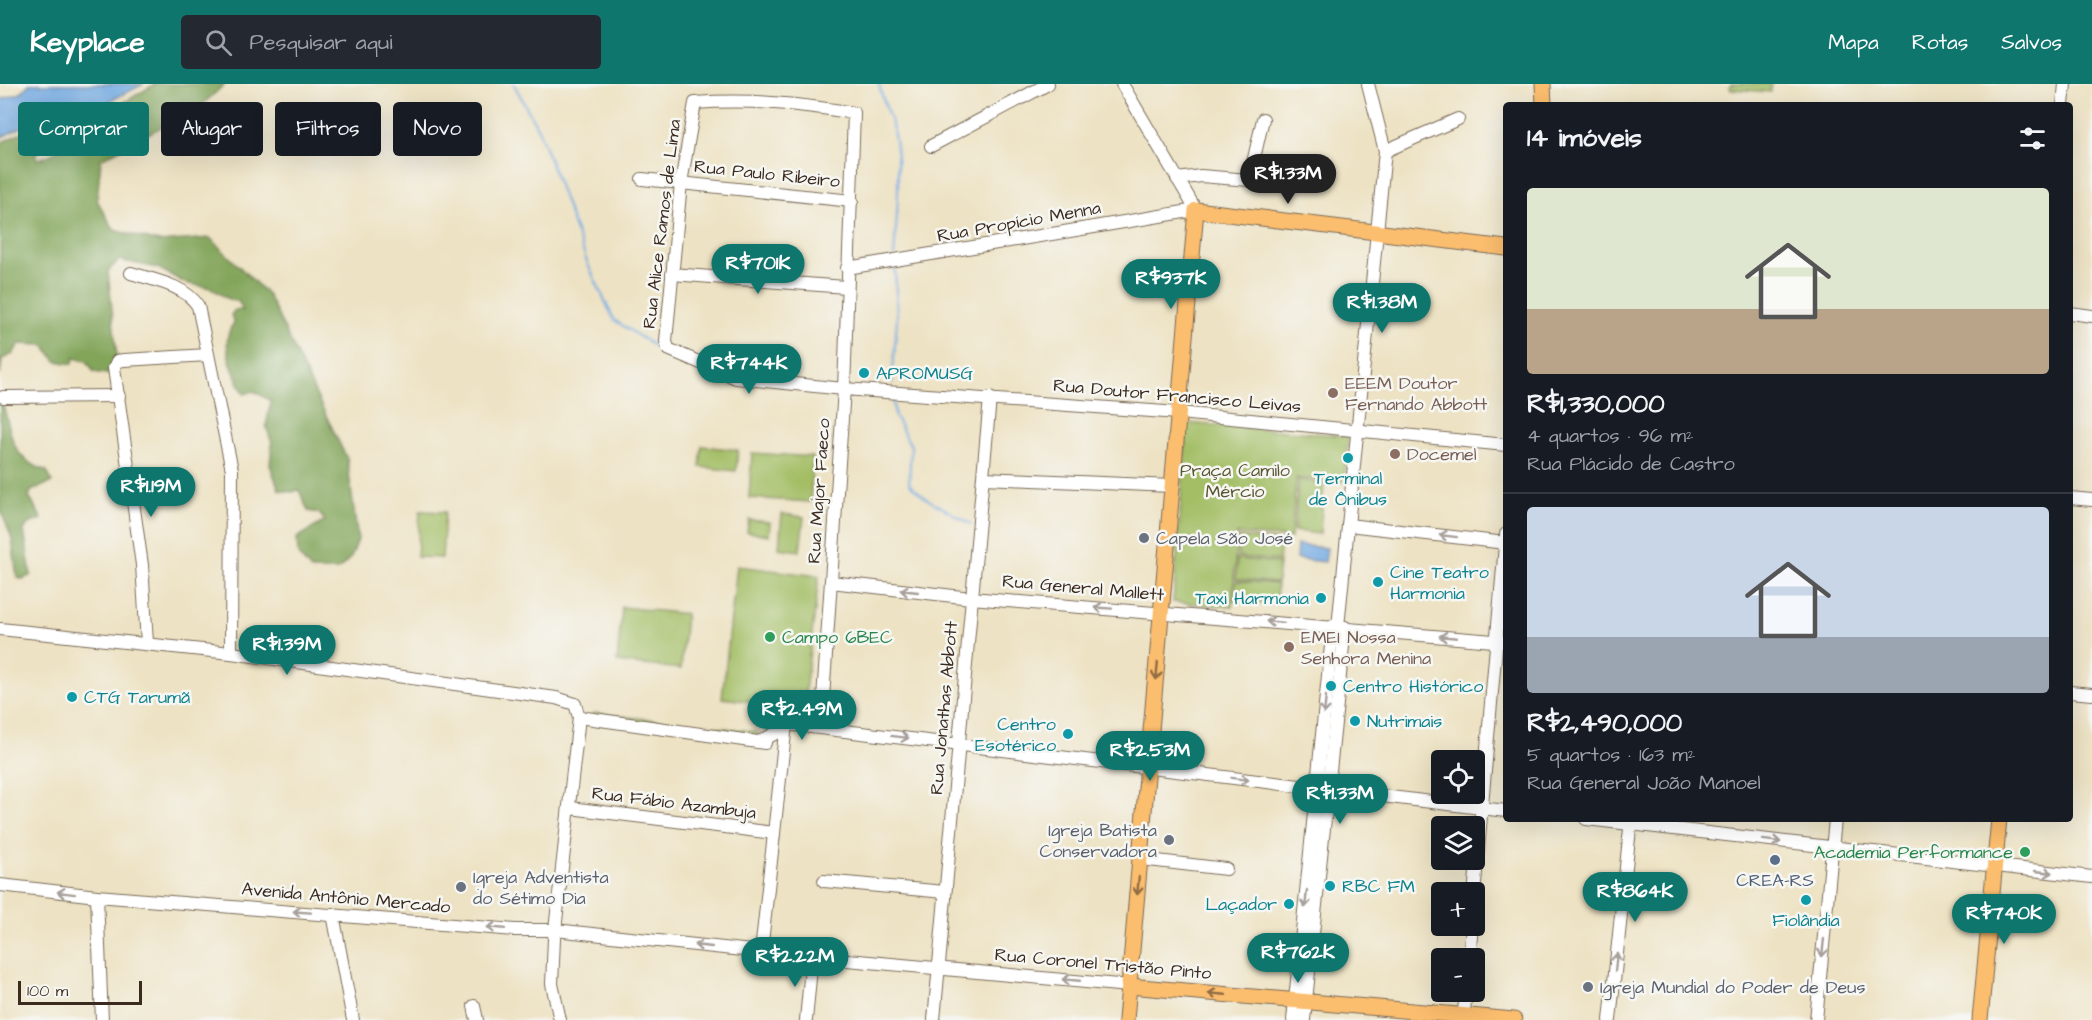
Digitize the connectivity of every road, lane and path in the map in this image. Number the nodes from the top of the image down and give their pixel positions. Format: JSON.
{"nodes":[{"id":1,"x":1048,"y":84,"type":"edge"},
{"id":2,"x":1122,"y":84,"type":"edge"},
{"id":3,"x":1368,"y":84,"type":"edge"},
{"id":4,"x":2065,"y":84,"type":"edge"},
{"id":5,"x":1546,"y":86,"type":"edge"},
{"id":6,"x":1544,"y":102,"type":"edge"},
{"id":7,"x":2063,"y":102,"type":"edge"},
{"id":8,"x":854,"y":113,"type":"joint"},
{"id":9,"x":1263,"y":119,"type":"dead end"},
{"id":10,"x":1458,"y":119,"type":"dead end"},
{"id":11,"x":931,"y":146,"type":"dead end"},
{"id":12,"x":1385,"y":151,"type":"junction"},
{"id":13,"x":642,"y":179,"type":"dead end"},
{"id":14,"x":1177,"y":179,"type":"junction"},
{"id":15,"x":681,"y":183,"type":"junction"},
{"id":16,"x":852,"y":201,"type":"junction"},
{"id":17,"x":1196,"y":210,"type":"junction"},
{"id":18,"x":1376,"y":234,"type":"junction"},
{"id":19,"x":1503,"y":248,"type":"edge"},
{"id":20,"x":848,"y":268,"type":"junction"},
{"id":21,"x":131,"y":273,"type":"dead end"},
{"id":22,"x":672,"y":274,"type":"junction"},
{"id":23,"x":846,"y":287,"type":"junction"},
{"id":24,"x":2073,"y":313,"type":"edge"},
{"id":25,"x":2092,"y":316,"type":"edge"},
{"id":26,"x":668,"y":349,"type":"joint"},
{"id":27,"x":208,"y":355,"type":"junction"},
{"id":28,"x":844,"y":389,"type":"junction"},
{"id":29,"x":119,"y":396,"type":"junction"},
{"id":30,"x":3,"y":397,"type":"dead end"},
{"id":31,"x":990,"y":398,"type":"junction"},
{"id":32,"x":1179,"y":413,"type":"junction"},
{"id":33,"x":1358,"y":431,"type":"junction"},
{"id":34,"x":1503,"y":445,"type":"edge"},
{"id":35,"x":983,"y":478,"type":"junction"},
{"id":36,"x":1172,"y":486,"type":"junction"},
{"id":37,"x":2073,"y":498,"type":"edge"},
{"id":38,"x":2092,"y":500,"type":"edge"},
{"id":39,"x":1348,"y":525,"type":"junction"},
{"id":40,"x":1503,"y":543,"type":"edge"},
{"id":41,"x":831,"y":582,"type":"junction"},
{"id":42,"x":971,"y":598,"type":"junction"},
{"id":43,"x":1503,"y":602,"type":"edge"},
{"id":44,"x":1162,"y":612,"type":"junction"},
{"id":45,"x":1339,"y":627,"type":"junction"},
{"id":46,"x":0,"y":629,"type":"edge"},
{"id":47,"x":1501,"y":641,"type":"edge"},
{"id":48,"x":147,"y":643,"type":"junction"},
{"id":49,"x":231,"y":653,"type":"junction"},
{"id":50,"x":2073,"y":692,"type":"edge"},
{"id":51,"x":2092,"y":694,"type":"edge"},
{"id":52,"x":579,"y":717,"type":"junction"},
{"id":53,"x":786,"y":724,"type":"junction"},
{"id":54,"x":821,"y":728,"type":"junction"},
{"id":55,"x":759,"y":742,"type":"junction"},
{"id":56,"x":958,"y":744,"type":"junction"},
{"id":57,"x":783,"y":748,"type":"junction"},
{"id":58,"x":1148,"y":767,"type":"junction"},
{"id":59,"x":1323,"y":789,"type":"junction"},
{"id":60,"x":570,"y":808,"type":"junction"},
{"id":61,"x":1482,"y":808,"type":"junction"},
{"id":62,"x":1503,"y":811,"type":"edge"},
{"id":63,"x":1631,"y":822,"type":"edge"},
{"id":64,"x":1638,"y":822,"type":"edge"},
{"id":65,"x":1835,"y":822,"type":"edge"},
{"id":66,"x":1999,"y":822,"type":"edge"},
{"id":67,"x":774,"y":833,"type":"junction"},
{"id":68,"x":1832,"y":848,"type":"junction"},
{"id":69,"x":1140,"y":859,"type":"junction"},
{"id":70,"x":1995,"y":867,"type":"junction"},
{"id":71,"x":1226,"y":869,"type":"dead end"},
{"id":72,"x":2092,"y":877,"type":"edge"},
{"id":73,"x":824,"y":880,"type":"dead end"},
{"id":74,"x":1475,"y":882,"type":"edge"},
{"id":75,"x":0,"y":885,"type":"edge"},
{"id":76,"x":945,"y":892,"type":"junction"},
{"id":77,"x":97,"y":896,"type":"junction"},
{"id":78,"x":333,"y":915,"type":"junction"},
{"id":79,"x":555,"y":930,"type":"junction"},
{"id":80,"x":761,"y":952,"type":"junction"},
{"id":81,"x":813,"y":957,"type":"junction"},
{"id":82,"x":939,"y":968,"type":"junction"},
{"id":83,"x":1129,"y":986,"type":"junction"},
{"id":84,"x":1301,"y":1001,"type":"junction"},
{"id":85,"x":1465,"y":1002,"type":"edge"},
{"id":86,"x":474,"y":1006,"type":"dead end"},
{"id":87,"x":1464,"y":1018,"type":"edge"},
{"id":88,"x":102,"y":1020,"type":"edge"},
{"id":89,"x":353,"y":1020,"type":"edge"},
{"id":90,"x":477,"y":1020,"type":"edge"},
{"id":91,"x":560,"y":1020,"type":"edge"},
{"id":92,"x":806,"y":1020,"type":"edge"},
{"id":93,"x":934,"y":1020,"type":"edge"},
{"id":94,"x":1126,"y":1020,"type":"edge"},
{"id":95,"x":1293,"y":1020,"type":"edge"},
{"id":96,"x":1304,"y":1020,"type":"edge"},
{"id":97,"x":1514,"y":1020,"type":"edge"},
{"id":98,"x":1610,"y":1020,"type":"edge"},
{"id":99,"x":1816,"y":1020,"type":"edge"},
{"id":100,"x":1980,"y":1020,"type":"edge"}],
"edges":[{"from":1,"to":11,"type":"street"},
{"from":2,"to":14,"type":"street"},
{"from":3,"to":12,"type":"street"},
{"from":4,"to":7,"type":"street"},
{"from":5,"to":6,"type":"main road"},
{"from":8,"to":15,"type":"street","name":"Rua Alice Ramos de Lima"},
{"from":8,"to":16,"type":"street","name":"Rua Major Faeco"},
{"from":9,"to":14,"type":"street"},
{"from":10,"to":12,"type":"street"},
{"from":12,"to":18,"type":"street"},
{"from":13,"to":15,"type":"street","name":"Rua Paulo Ribeiro"},
{"from":14,"to":17,"type":"street"},
{"from":15,"to":16,"type":"street","name":"Rua Paulo Ribeiro"},
{"from":15,"to":22,"type":"street","name":"Rua Alice Ramos de Lima"},
{"from":16,"to":20,"type":"street","name":"Rua Major Faeco"},
{"from":17,"to":18,"type":"main road"},
{"from":17,"to":20,"type":"street","name":"Rua Propício Menna"},
{"from":17,"to":32,"type":"main road"},
{"from":18,"to":19,"type":"main road"},
{"from":18,"to":33,"type":"street"},
{"from":20,"to":23,"type":"street","name":"Rua Major Faeco"},
{"from":21,"to":27,"type":"street"},
{"from":22,"to":23,"type":"street"},
{"from":22,"to":26,"type":"street","name":"Rua Alice Ramos de Lima"},
{"from":23,"to":28,"type":"street","name":"Rua Major Faeco"},
{"from":24,"to":25,"type":"street"},
{"from":26,"to":28,"type":"street","name":"Rua Doutor Francisco Leivas"},
{"from":27,"to":29,"type":"street"},
{"from":27,"to":49,"type":"street"},
{"from":28,"to":31,"type":"street","name":"Rua Doutor Francisco Leivas"},
{"from":28,"to":41,"type":"street","name":"Rua Major Faeco"},
{"from":29,"to":30,"type":"street"},
{"from":29,"to":48,"type":"street"},
{"from":31,"to":32,"type":"street","name":"Rua Doutor Francisco Leivas"},
{"from":31,"to":35,"type":"street","name":"Rua Jonathas Abbott"},
{"from":32,"to":33,"type":"street","name":"Rua Doutor Francisco Leivas"},
{"from":32,"to":36,"type":"main road"},
{"from":33,"to":34,"type":"street","name":"Rua Doutor Francisco Leivas"},
{"from":33,"to":39,"type":"street"},
{"from":35,"to":36,"type":"street"},
{"from":35,"to":42,"type":"street","name":"Rua Jonathas Abbott"},
{"from":36,"to":44,"type":"main road"},
{"from":37,"to":38,"type":"street"},
{"from":40,"to":39,"type":"street","one_way":true},
{"from":39,"to":45,"type":"street"},
{"from":42,"to":41,"type":"street","name":"Rua General Mallett","one_way":true},
{"from":41,"to":54,"type":"street","name":"Rua Major Faeco"},
{"from":44,"to":42,"type":"street","name":"Rua General Mallett","one_way":true},
{"from":42,"to":56,"type":"street","name":"Rua Jonathas Abbott"},
{"from":43,"to":47,"type":"street"},
{"from":45,"to":44,"type":"street","name":"Rua General Mallett","one_way":true},
{"from":44,"to":58,"type":"main road","one_way":true},
{"from":47,"to":45,"type":"street","name":"Rua General Mallett","one_way":true},
{"from":45,"to":59,"type":"street"},
{"from":46,"to":48,"type":"street"},
{"from":47,"to":61,"type":"street"},
{"from":48,"to":49,"type":"street"},
{"from":49,"to":52,"type":"street"},
{"from":50,"to":51,"type":"street"},
{"from":52,"to":55,"type":"street"},
{"from":52,"to":60,"type":"street"},
{"from":53,"to":54,"type":"street"},
{"from":53,"to":55,"type":"street"},
{"from":53,"to":57,"type":"street"},
{"from":54,"to":56,"type":"street","one_way":true},
{"from":55,"to":57,"type":"street"},
{"from":56,"to":58,"type":"street"},
{"from":56,"to":76,"type":"street","name":"Rua Jonathas Abbott"},
{"from":57,"to":67,"type":"street"},
{"from":58,"to":59,"type":"street","one_way":true},
{"from":58,"to":69,"type":"main road"},
{"from":59,"to":61,"type":"street"},
{"from":59,"to":84,"type":"street"},
{"from":60,"to":67,"type":"street","name":"Rua Fábio Azambuja"},
{"from":60,"to":79,"type":"street"},
{"from":61,"to":62,"type":"street"},
{"from":61,"to":74,"type":"street"},
{"from":98,"to":63,"type":"street","one_way":true},
{"from":64,"to":68,"type":"street","one_way":true},
{"from":65,"to":68,"type":"street"},
{"from":66,"to":70,"type":"main road"},
{"from":67,"to":80,"type":"street"},
{"from":68,"to":70,"type":"street"},
{"from":68,"to":99,"type":"street","one_way":true},
{"from":69,"to":71,"type":"street"},
{"from":69,"to":83,"type":"main road","one_way":true},
{"from":70,"to":72,"type":"street","one_way":true},
{"from":70,"to":100,"type":"main road"},
{"from":73,"to":76,"type":"street"},
{"from":77,"to":75,"type":"street","name":"Avenida Antônio Mercado","one_way":true},
{"from":76,"to":82,"type":"street","name":"Rua Jonathas Abbott"},
{"from":78,"to":77,"type":"street","name":"Avenida Antônio Mercado","one_way":true},
{"from":77,"to":88,"type":"street"},
{"from":79,"to":78,"type":"street","name":"Avenida Antônio Mercado","one_way":true},
{"from":78,"to":89,"type":"street"},
{"from":80,"to":79,"type":"street","name":"Avenida Antônio Mercado","one_way":true},
{"from":79,"to":91,"type":"street"},
{"from":80,"to":81,"type":"street","name":"Rua Coronel Tristão Pinto"},
{"from":81,"to":82,"type":"street","name":"Rua Coronel Tristão Pinto"},
{"from":81,"to":92,"type":"street"},
{"from":83,"to":82,"type":"street","name":"Rua Coronel Tristão Pinto","one_way":true},
{"from":82,"to":93,"type":"street","name":"Rua Jonathas Abbott"},
{"from":84,"to":83,"type":"main road","name":"Rua Coronel Tristão Pinto","one_way":true},
{"from":83,"to":94,"type":"main road"},
{"from":84,"to":87,"type":"main road","name":"Rua Coronel Tristão Pinto"},
{"from":84,"to":95,"type":"street"},
{"from":84,"to":96,"type":"street"},
{"from":85,"to":87,"type":"street"},
{"from":86,"to":90,"type":"street"},
{"from":87,"to":97,"type":"main road","name":"Rua Coronel Tristão Pinto"}]}
